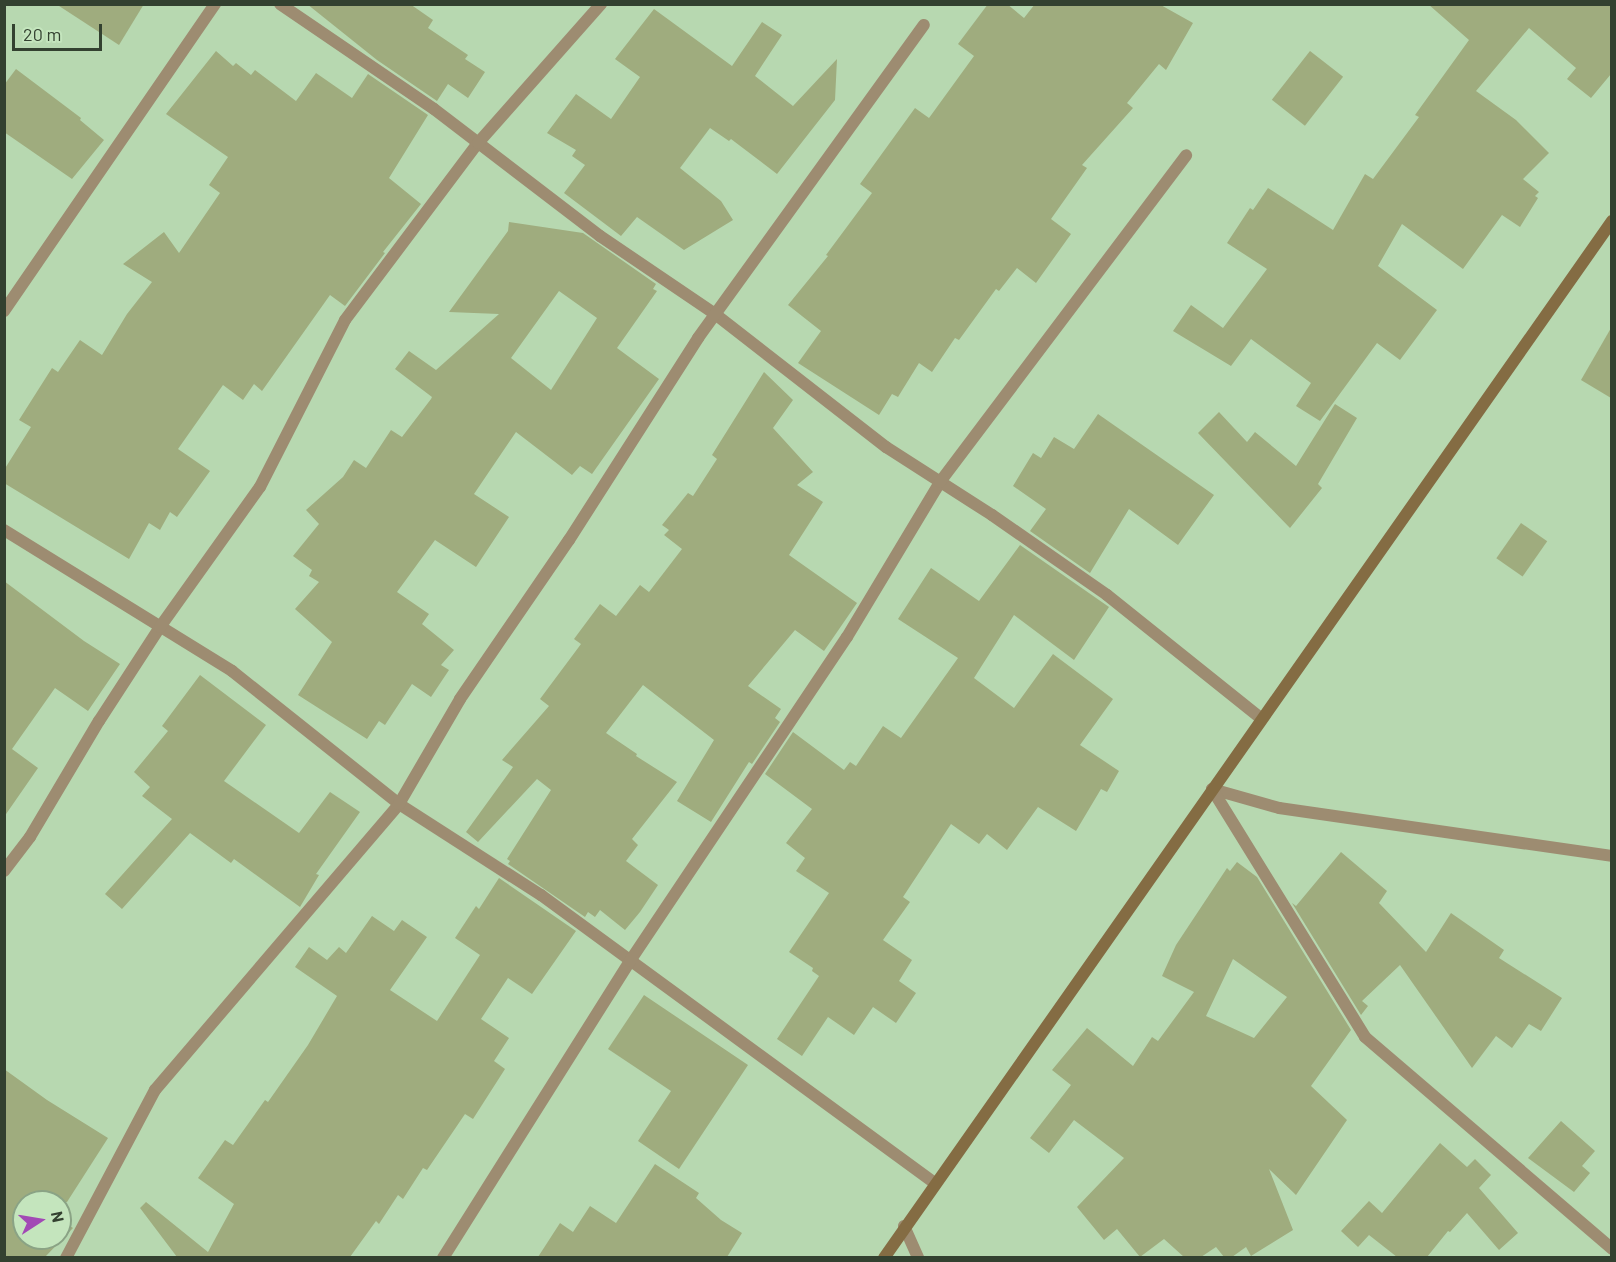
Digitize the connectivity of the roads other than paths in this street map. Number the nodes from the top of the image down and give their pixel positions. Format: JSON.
{"nodes":[{"id":1,"x":215,"y":4,"type":"edge"},
{"id":2,"x":280,"y":4,"type":"edge"},
{"id":3,"x":601,"y":4,"type":"edge"},
{"id":4,"x":924,"y":24,"type":"dead end"},
{"id":5,"x":478,"y":142,"type":"junction"},
{"id":6,"x":1186,"y":155,"type":"dead end"},
{"id":7,"x":1611,"y":221,"type":"edge"},
{"id":8,"x":4,"y":311,"type":"edge"},
{"id":9,"x":715,"y":314,"type":"junction"},
{"id":10,"x":940,"y":482,"type":"junction"},
{"id":11,"x":4,"y":530,"type":"edge"},
{"id":12,"x":160,"y":627,"type":"junction"},
{"id":13,"x":1262,"y":719,"type":"junction"},
{"id":14,"x":1212,"y":789,"type":"junction"},
{"id":15,"x":399,"y":804,"type":"junction"},
{"id":16,"x":1611,"y":856,"type":"edge"},
{"id":17,"x":4,"y":871,"type":"edge"},
{"id":18,"x":630,"y":961,"type":"junction"},
{"id":19,"x":934,"y":1183,"type":"junction"},
{"id":20,"x":904,"y":1226,"type":"junction"},
{"id":21,"x":1611,"y":1249,"type":"edge"},
{"id":22,"x":66,"y":1257,"type":"edge"},
{"id":23,"x":443,"y":1257,"type":"edge"},
{"id":24,"x":884,"y":1257,"type":"edge"},
{"id":25,"x":918,"y":1257,"type":"edge"}],
"edges":[{"from":1,"to":8,"type":"street"},
{"from":2,"to":5,"type":"street"},
{"from":3,"to":5,"type":"street"},
{"from":4,"to":9,"type":"street"},
{"from":5,"to":9,"type":"street"},
{"from":5,"to":12,"type":"street"},
{"from":6,"to":10,"type":"street"},
{"from":7,"to":13,"type":"street"},
{"from":9,"to":10,"type":"street"},
{"from":9,"to":15,"type":"street"},
{"from":10,"to":13,"type":"street"},
{"from":10,"to":18,"type":"street"},
{"from":11,"to":12,"type":"street"},
{"from":12,"to":15,"type":"street"},
{"from":12,"to":17,"type":"street"},
{"from":13,"to":14,"type":"street"},
{"from":14,"to":16,"type":"street"},
{"from":14,"to":19,"type":"street"},
{"from":14,"to":21,"type":"street"},
{"from":15,"to":18,"type":"street"},
{"from":15,"to":22,"type":"street"},
{"from":18,"to":19,"type":"street"},
{"from":18,"to":23,"type":"street"},
{"from":19,"to":20,"type":"street"},
{"from":20,"to":24,"type":"street"},
{"from":20,"to":25,"type":"street"}]}
